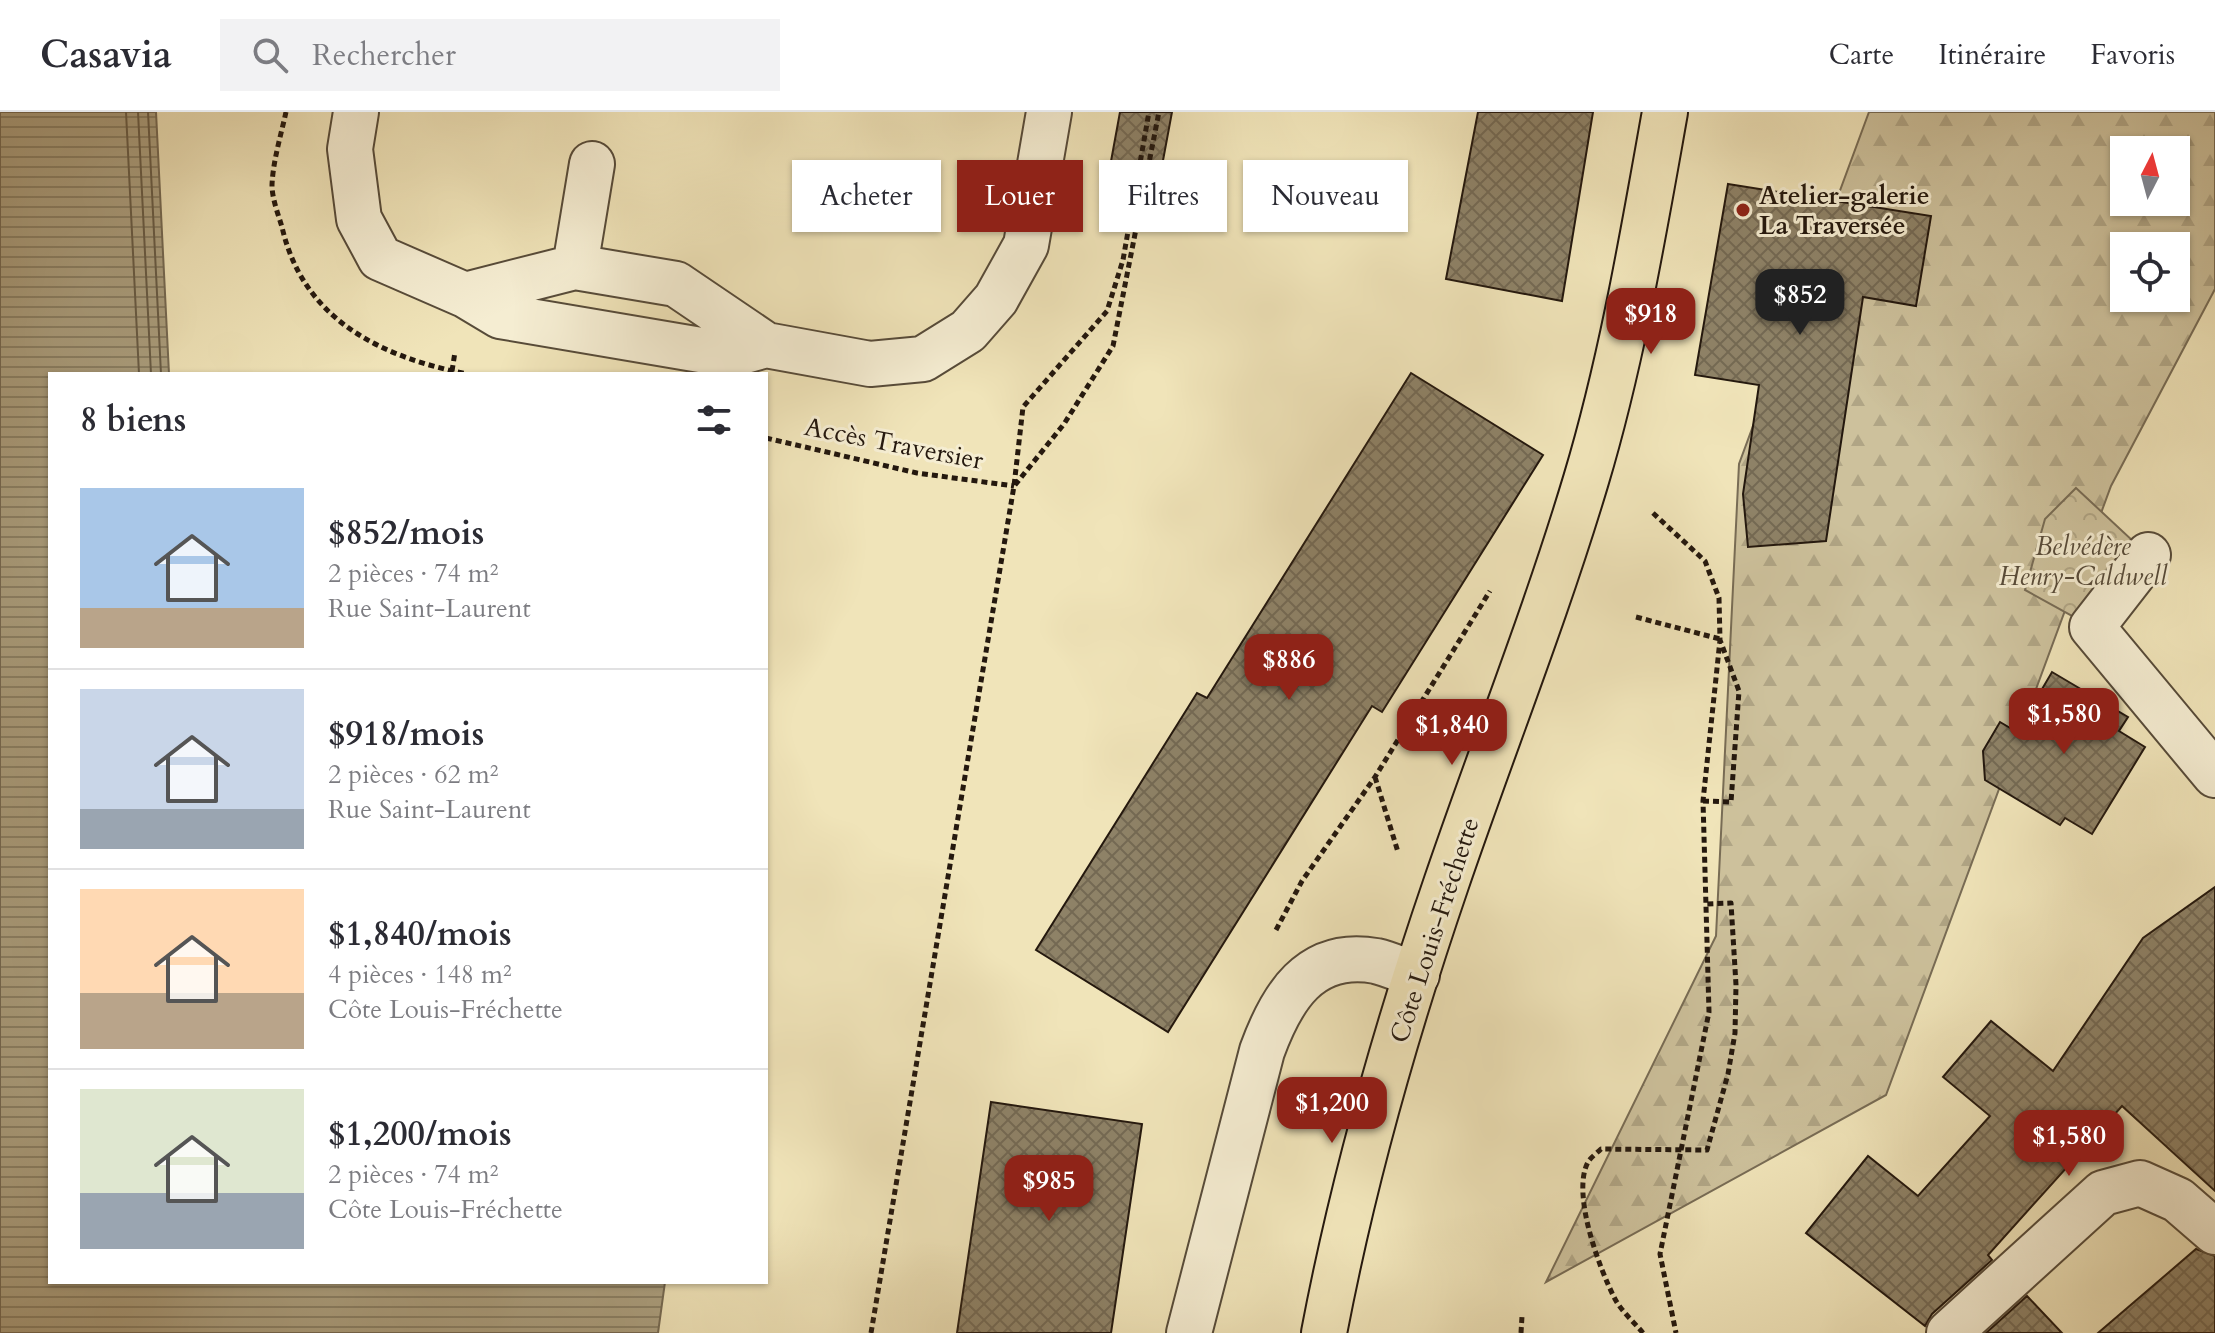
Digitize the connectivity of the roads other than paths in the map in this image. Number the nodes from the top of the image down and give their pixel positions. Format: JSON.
{"nodes":[{"id":1,"x":356,"y":112,"type":"edge"},
{"id":2,"x":1049,"y":112,"type":"edge"},
{"id":3,"x":1665,"y":112,"type":"edge"},
{"id":4,"x":592,"y":164,"type":"dead end"},
{"id":5,"x":575,"y":267,"type":"junction"},
{"id":6,"x":465,"y":295,"type":"junction"},
{"id":7,"x":766,"y":345,"type":"junction"},
{"id":8,"x":2148,"y":555,"type":"dead end"},
{"id":9,"x":2215,"y":775,"type":"edge"},
{"id":10,"x":1417,"y":975,"type":"junction"},
{"id":11,"x":2215,"y":1232,"type":"edge"},
{"id":12,"x":1189,"y":1333,"type":"edge"},
{"id":13,"x":1324,"y":1333,"type":"edge"},
{"id":14,"x":1949,"y":1333,"type":"edge"}],
"edges":[{"from":1,"to":6,"type":"street"},
{"from":2,"to":7,"type":"street"},
{"from":3,"to":10,"type":"main road","name":"Côte Louis-Fréchette"},
{"from":4,"to":5,"type":"street"},
{"from":5,"to":6,"type":"street"},
{"from":5,"to":7,"type":"street"},
{"from":6,"to":7,"type":"street"},
{"from":8,"to":9,"type":"street"},
{"from":10,"to":12,"type":"street"},
{"from":10,"to":13,"type":"main road","name":"Côte Louis-Fréchette"},
{"from":11,"to":14,"type":"street"}]}
